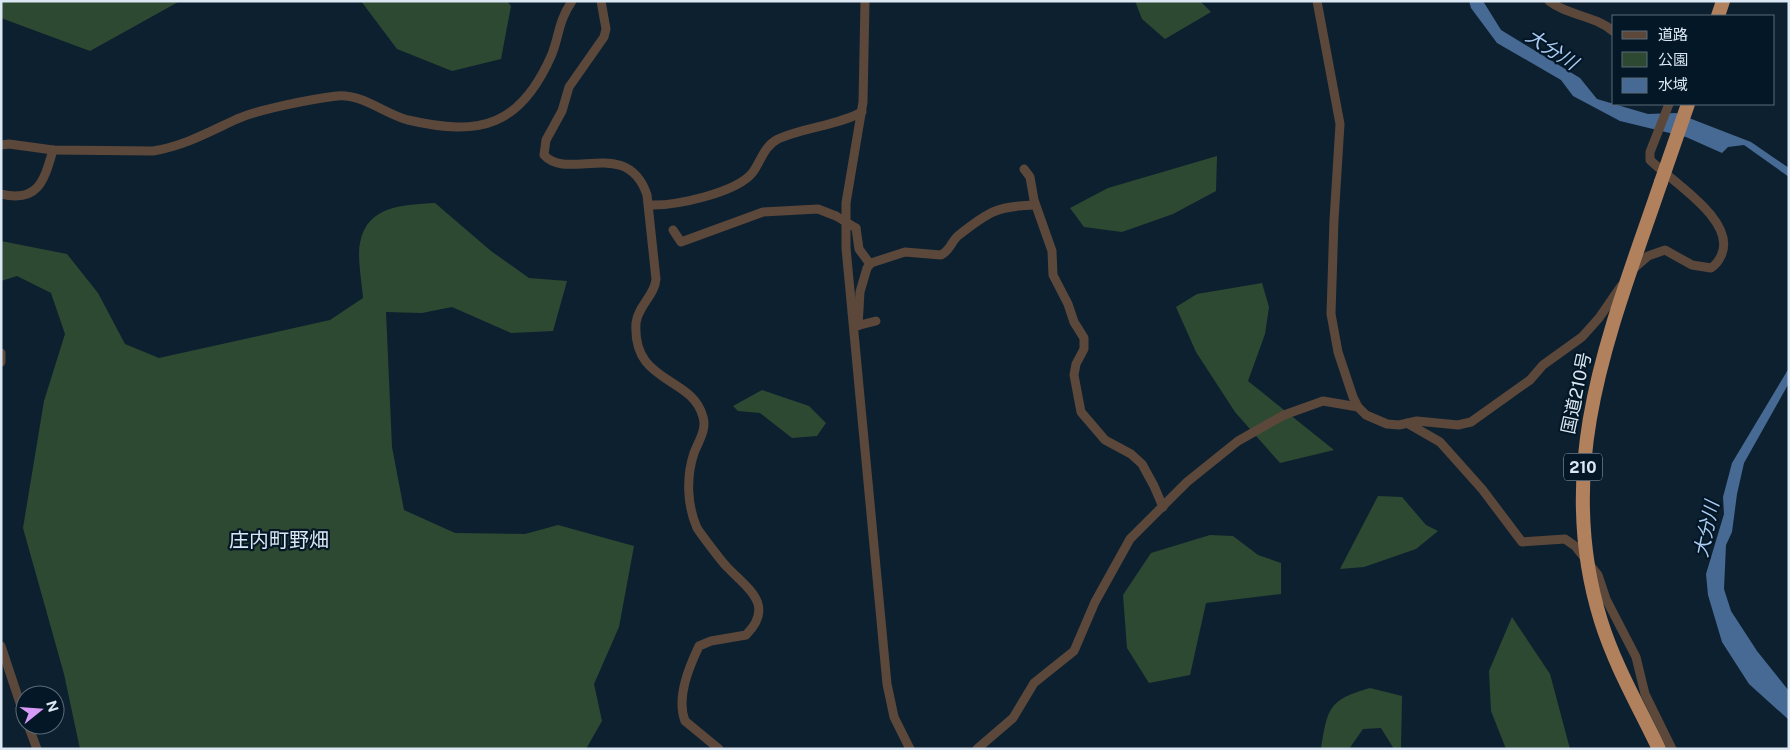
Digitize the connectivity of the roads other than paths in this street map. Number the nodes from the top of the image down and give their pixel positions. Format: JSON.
{"nodes":[{"id":1,"x":572,"y":1,"type":"edge"},
{"id":2,"x":602,"y":1,"type":"edge"},
{"id":3,"x":865,"y":1,"type":"edge"},
{"id":4,"x":1317,"y":1,"type":"edge"},
{"id":5,"x":1549,"y":1,"type":"edge"},
{"id":6,"x":1723,"y":1,"type":"edge"},
{"id":7,"x":1718,"y":15,"type":"edge"},
{"id":8,"x":1612,"y":30,"type":"edge"},
{"id":9,"x":1669,"y":105,"type":"edge"},
{"id":10,"x":1688,"y":105,"type":"edge"},
{"id":11,"x":862,"y":112,"type":"junction"},
{"id":12,"x":1,"y":145,"type":"edge"},
{"id":13,"x":53,"y":150,"type":"junction"},
{"id":14,"x":1024,"y":170,"type":"dead end"},
{"id":15,"x":1,"y":194,"type":"edge"},
{"id":16,"x":649,"y":205,"type":"junction"},
{"id":17,"x":1035,"y":205,"type":"junction"},
{"id":18,"x":673,"y":230,"type":"dead end"},
{"id":19,"x":870,"y":264,"type":"junction"},
{"id":20,"x":1630,"y":272,"type":"junction"},
{"id":21,"x":876,"y":321,"type":"dead end"},
{"id":22,"x":856,"y":326,"type":"junction"},
{"id":23,"x":1,"y":353,"type":"edge"},
{"id":24,"x":1,"y":362,"type":"edge"},
{"id":25,"x":1358,"y":407,"type":"junction"},
{"id":26,"x":1407,"y":423,"type":"junction"},
{"id":27,"x":1163,"y":507,"type":"junction"},
{"id":28,"x":1587,"y":559,"type":"junction"},
{"id":29,"x":1,"y":646,"type":"edge"},
{"id":30,"x":15,"y":688,"type":"edge"},
{"id":31,"x":32,"y":735,"type":"edge"},
{"id":32,"x":37,"y":749,"type":"edge"},
{"id":33,"x":719,"y":749,"type":"edge"},
{"id":34,"x":910,"y":749,"type":"edge"},
{"id":35,"x":976,"y":749,"type":"edge"},
{"id":36,"x":1659,"y":749,"type":"edge"},
{"id":37,"x":1672,"y":749,"type":"edge"}],
"edges":[{"from":1,"to":13,"type":"street"},
{"from":2,"to":16,"type":"street"},
{"from":3,"to":11,"type":"street"},
{"from":4,"to":25,"type":"street"},
{"from":5,"to":8,"type":"street"},
{"from":6,"to":7,"type":"highway"},
{"from":9,"to":20,"type":"street"},
{"from":10,"to":20,"type":"highway","name":"国道210号","number":"210","bridge":true},
{"from":11,"to":16,"type":"street"},
{"from":11,"to":22,"type":"street"},
{"from":12,"to":13,"type":"street"},
{"from":13,"to":15,"type":"street"},
{"from":14,"to":17,"type":"street"},
{"from":16,"to":33,"type":"street"},
{"from":17,"to":19,"type":"street"},
{"from":17,"to":27,"type":"street"},
{"from":18,"to":19,"type":"street","bridge":true},
{"from":19,"to":22,"type":"street"},
{"from":20,"to":26,"type":"street"},
{"from":20,"to":28,"type":"highway","name":"国道210号","number":"210"},
{"from":21,"to":22,"type":"street"},
{"from":22,"to":34,"type":"street"},
{"from":23,"to":24,"type":"street"},
{"from":25,"to":26,"type":"street"},
{"from":25,"to":27,"type":"street"},
{"from":26,"to":28,"type":"street"},
{"from":27,"to":35,"type":"street"},
{"from":28,"to":36,"type":"highway","name":"国道210号","number":"210"},
{"from":28,"to":37,"type":"street"},
{"from":29,"to":30,"type":"street"},
{"from":31,"to":32,"type":"street"}]}
